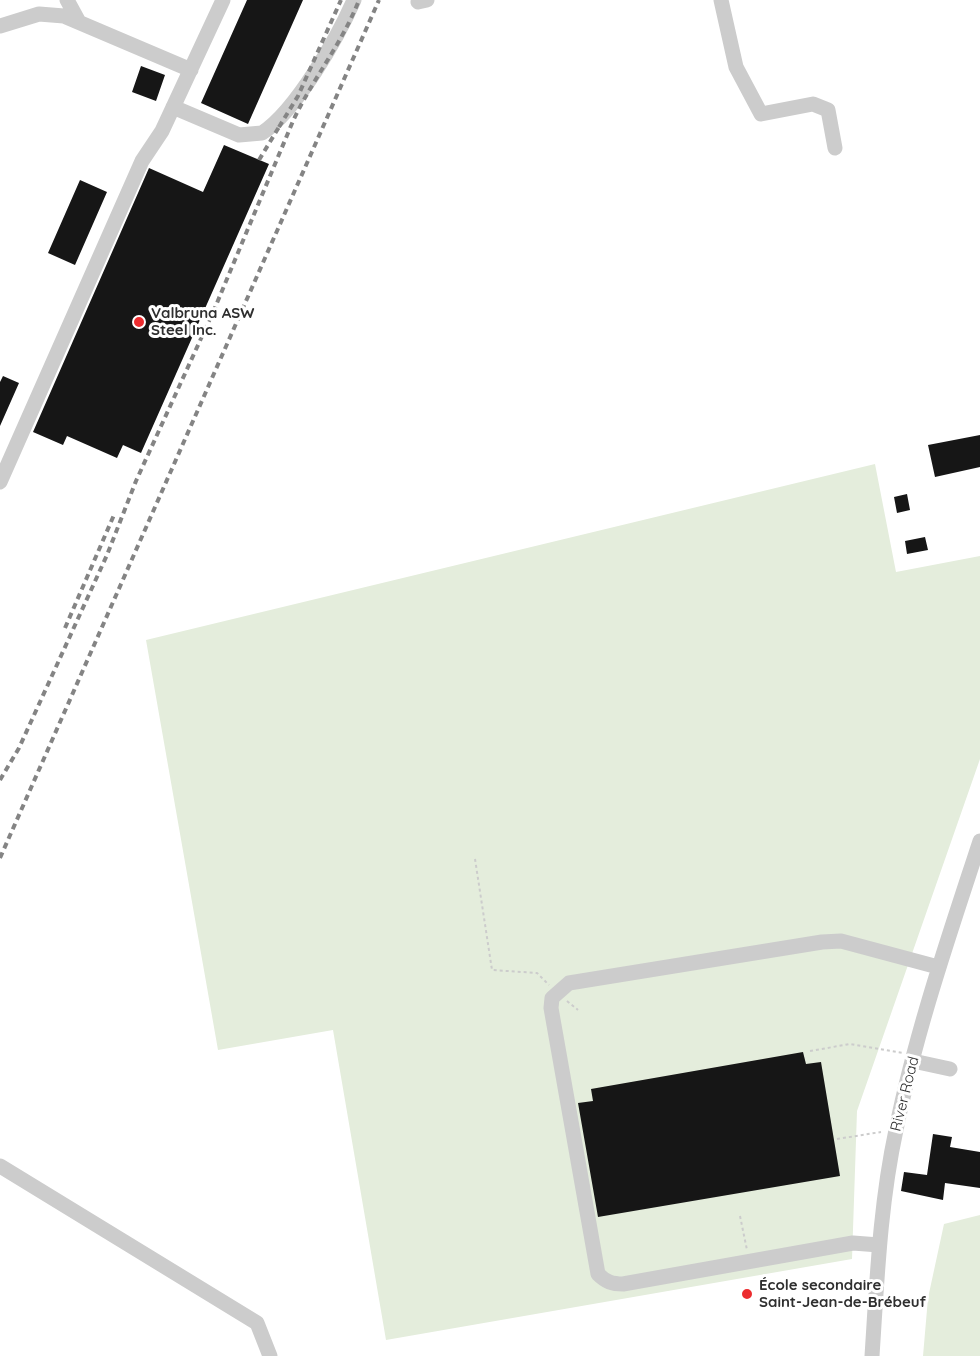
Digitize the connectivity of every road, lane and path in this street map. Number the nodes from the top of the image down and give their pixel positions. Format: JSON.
{"nodes":[{"id":1,"x":67,"y":0,"type":"edge"},
{"id":2,"x":223,"y":0,"type":"edge"},
{"id":3,"x":354,"y":0,"type":"edge"},
{"id":4,"x":721,"y":0,"type":"edge"},
{"id":5,"x":78,"y":20,"type":"junction"},
{"id":6,"x":0,"y":26,"type":"edge"},
{"id":7,"x":191,"y":70,"type":"junction"},
{"id":8,"x":173,"y":107,"type":"junction"},
{"id":9,"x":835,"y":147,"type":"dead end"},
{"id":10,"x":0,"y":482,"type":"edge"},
{"id":11,"x":980,"y":841,"type":"edge"},
{"id":12,"x":475,"y":859,"type":"dead end"},
{"id":13,"x":938,"y":967,"type":"junction"},
{"id":14,"x":556,"y":993,"type":"junction"},
{"id":15,"x":578,"y":1010,"type":"dead end"},
{"id":16,"x":810,"y":1051,"type":"dead end"},
{"id":17,"x":914,"y":1058,"type":"junction"},
{"id":18,"x":950,"y":1069,"type":"dead end"},
{"id":19,"x":896,"y":1130,"type":"junction"},
{"id":20,"x":837,"y":1139,"type":"dead end"},
{"id":21,"x":0,"y":1166,"type":"edge"},
{"id":22,"x":740,"y":1216,"type":"dead end"},
{"id":23,"x":879,"y":1245,"type":"junction"},
{"id":24,"x":746,"y":1262,"type":"junction"},
{"id":25,"x":270,"y":1356,"type":"edge"},
{"id":26,"x":872,"y":1356,"type":"edge"}],
"edges":[{"from":1,"to":5,"type":"street"},
{"from":2,"to":7,"type":"street"},
{"from":3,"to":8,"type":"street"},
{"from":4,"to":9,"type":"street"},
{"from":5,"to":6,"type":"street"},
{"from":5,"to":7,"type":"street"},
{"from":7,"to":8,"type":"street"},
{"from":8,"to":10,"type":"street"},
{"from":11,"to":13,"type":"street","name":"River Road"},
{"from":12,"to":14,"type":"path"},
{"from":13,"to":14,"type":"street"},
{"from":13,"to":17,"type":"street","name":"River Road"},
{"from":14,"to":15,"type":"path"},
{"from":14,"to":24,"type":"street"},
{"from":16,"to":17,"type":"path"},
{"from":17,"to":18,"type":"street"},
{"from":17,"to":19,"type":"street","name":"River Road"},
{"from":19,"to":20,"type":"path"},
{"from":19,"to":23,"type":"street","name":"River Road"},
{"from":21,"to":25,"type":"street"},
{"from":22,"to":24,"type":"path"},
{"from":23,"to":24,"type":"street"},
{"from":23,"to":26,"type":"street","name":"River Road"}]}
